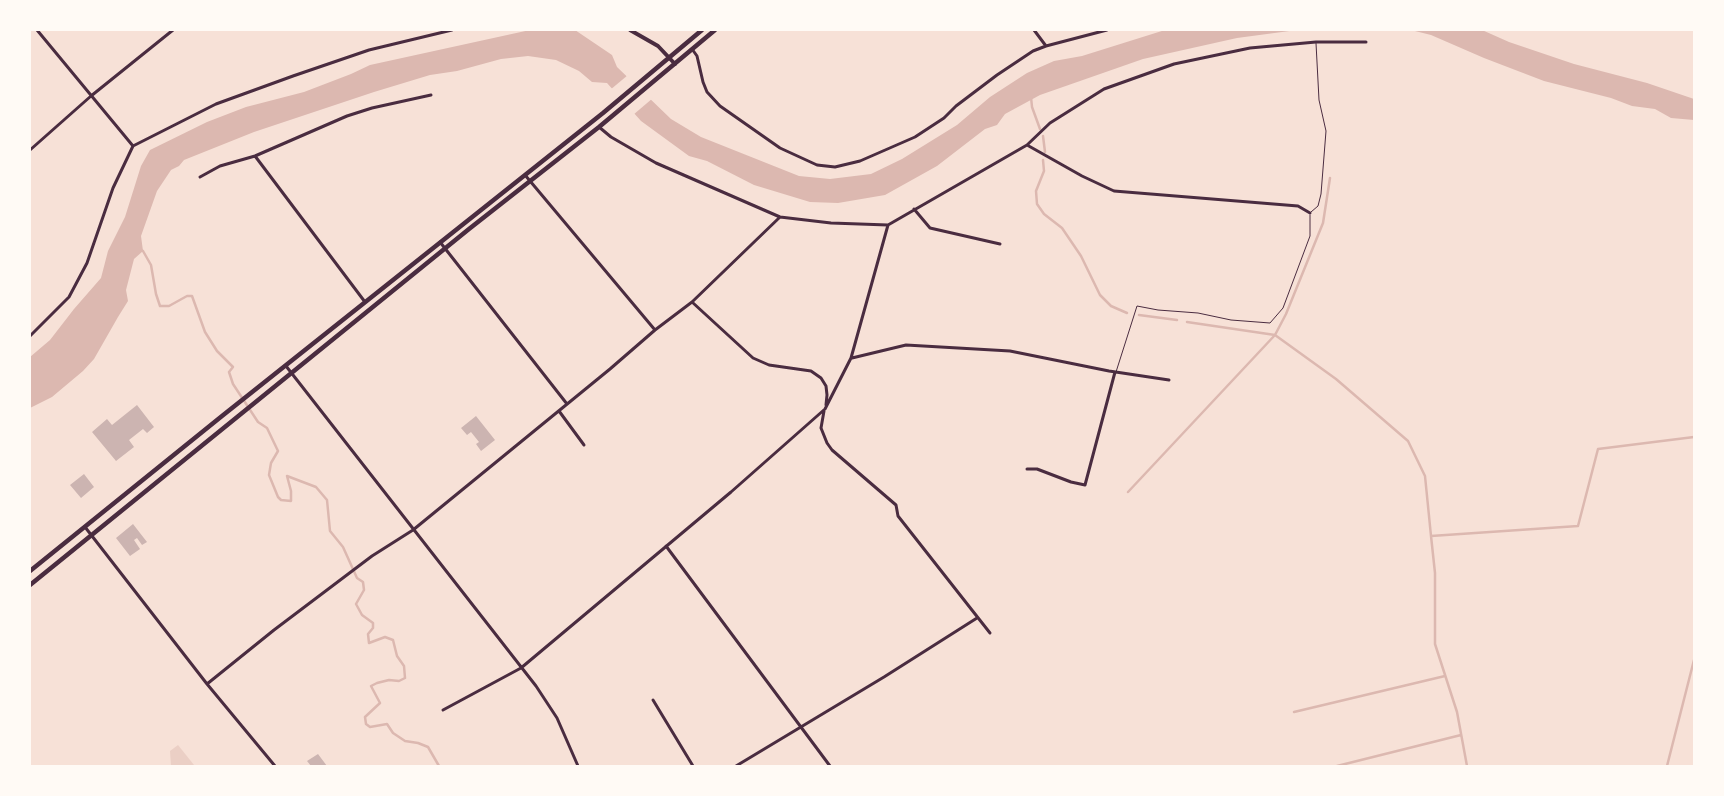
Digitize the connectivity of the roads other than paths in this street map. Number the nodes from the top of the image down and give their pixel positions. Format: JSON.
{"nodes":[{"id":1,"x":37,"y":30,"type":"edge"},
{"id":2,"x":173,"y":30,"type":"edge"},
{"id":3,"x":630,"y":30,"type":"edge"},
{"id":4,"x":702,"y":30,"type":"edge"},
{"id":5,"x":715,"y":30,"type":"edge"},
{"id":6,"x":1034,"y":30,"type":"edge"},
{"id":7,"x":1107,"y":30,"type":"edge"},
{"id":8,"x":449,"y":31,"type":"edge"},
{"id":9,"x":1316,"y":42,"type":"junction"},
{"id":10,"x":1366,"y":42,"type":"dead end"},
{"id":11,"x":1046,"y":46,"type":"junction"},
{"id":12,"x":692,"y":49,"type":"junction"},
{"id":13,"x":669,"y":57,"type":"junction"},
{"id":14,"x":675,"y":64,"type":"junction"},
{"id":15,"x":431,"y":95,"type":"dead end"},
{"id":16,"x":91,"y":96,"type":"junction"},
{"id":17,"x":599,"y":127,"type":"junction"},
{"id":18,"x":1027,"y":145,"type":"junction"},
{"id":19,"x":133,"y":146,"type":"junction"},
{"id":20,"x":30,"y":150,"type":"edge"},
{"id":21,"x":255,"y":156,"type":"junction"},
{"id":22,"x":524,"y":175,"type":"junction"},
{"id":23,"x":200,"y":178,"type":"dead end"},
{"id":24,"x":530,"y":181,"type":"junction"},
{"id":25,"x":914,"y":209,"type":"junction"},
{"id":26,"x":1310,"y":213,"type":"junction"},
{"id":27,"x":780,"y":217,"type":"junction"},
{"id":28,"x":888,"y":225,"type":"junction"},
{"id":29,"x":440,"y":242,"type":"junction"},
{"id":30,"x":1000,"y":244,"type":"dead end"},
{"id":31,"x":445,"y":248,"type":"junction"},
{"id":32,"x":365,"y":302,"type":"junction"},
{"id":33,"x":692,"y":302,"type":"junction"},
{"id":34,"x":655,"y":330,"type":"junction"},
{"id":35,"x":30,"y":336,"type":"edge"},
{"id":36,"x":852,"y":358,"type":"junction"},
{"id":37,"x":286,"y":366,"type":"junction"},
{"id":38,"x":1116,"y":372,"type":"junction"},
{"id":39,"x":291,"y":373,"type":"junction"},
{"id":40,"x":1169,"y":380,"type":"dead end"},
{"id":41,"x":567,"y":404,"type":"junction"},
{"id":42,"x":825,"y":409,"type":"junction"},
{"id":43,"x":559,"y":411,"type":"junction"},
{"id":44,"x":584,"y":445,"type":"dead end"},
{"id":45,"x":1027,"y":469,"type":"dead end"},
{"id":46,"x":85,"y":527,"type":"junction"},
{"id":47,"x":413,"y":530,"type":"junction"},
{"id":48,"x":91,"y":536,"type":"junction"},
{"id":49,"x":666,"y":546,"type":"junction"},
{"id":50,"x":30,"y":571,"type":"edge"},
{"id":51,"x":30,"y":585,"type":"edge"},
{"id":52,"x":977,"y":618,"type":"junction"},
{"id":53,"x":990,"y":633,"type":"dead end"},
{"id":54,"x":521,"y":668,"type":"junction"},
{"id":55,"x":207,"y":684,"type":"junction"},
{"id":56,"x":654,"y":700,"type":"dead end"},
{"id":57,"x":444,"y":710,"type":"dead end"},
{"id":58,"x":802,"y":726,"type":"junction"},
{"id":59,"x":275,"y":766,"type":"edge"},
{"id":60,"x":578,"y":766,"type":"edge"},
{"id":61,"x":693,"y":766,"type":"edge"},
{"id":62,"x":736,"y":766,"type":"edge"},
{"id":63,"x":830,"y":766,"type":"edge"}],
"edges":[{"from":1,"to":16,"type":"street"},
{"from":2,"to":16,"type":"street"},
{"from":3,"to":13,"type":"street"},
{"from":4,"to":13,"type":"main road"},
{"from":5,"to":12,"type":"main road"},
{"from":6,"to":11,"type":"street"},
{"from":7,"to":11,"type":"street"},
{"from":8,"to":19,"type":"street"},
{"from":9,"to":10,"type":"street"},
{"from":9,"to":18,"type":"street"},
{"from":9,"to":26,"type":"lane"},
{"from":11,"to":12,"type":"street"},
{"from":12,"to":14,"type":"main road"},
{"from":13,"to":14,"type":"street"},
{"from":13,"to":22,"type":"main road"},
{"from":14,"to":17,"type":"main road"},
{"from":15,"to":21,"type":"street"},
{"from":16,"to":19,"type":"street"},
{"from":16,"to":20,"type":"street"},
{"from":17,"to":24,"type":"main road"},
{"from":17,"to":27,"type":"street"},
{"from":18,"to":25,"type":"street"},
{"from":18,"to":26,"type":"street"},
{"from":19,"to":35,"type":"street"},
{"from":21,"to":23,"type":"street"},
{"from":21,"to":32,"type":"street"},
{"from":22,"to":24,"type":"street"},
{"from":22,"to":29,"type":"main road"},
{"from":24,"to":31,"type":"main road"},
{"from":24,"to":34,"type":"street"},
{"from":25,"to":28,"type":"street"},
{"from":25,"to":30,"type":"street"},
{"from":26,"to":38,"type":"lane"},
{"from":27,"to":28,"type":"street"},
{"from":27,"to":33,"type":"street"},
{"from":28,"to":36,"type":"street"},
{"from":29,"to":31,"type":"street"},
{"from":29,"to":32,"type":"main road"},
{"from":31,"to":39,"type":"main road"},
{"from":31,"to":41,"type":"street"},
{"from":32,"to":37,"type":"main road"},
{"from":33,"to":34,"type":"street"},
{"from":33,"to":42,"type":"street"},
{"from":34,"to":41,"type":"street"},
{"from":36,"to":38,"type":"street"},
{"from":36,"to":42,"type":"street"},
{"from":37,"to":39,"type":"street"},
{"from":37,"to":46,"type":"main road"},
{"from":38,"to":40,"type":"street"},
{"from":38,"to":45,"type":"street"},
{"from":39,"to":47,"type":"street"},
{"from":39,"to":48,"type":"main road"},
{"from":41,"to":43,"type":"street"},
{"from":42,"to":49,"type":"street"},
{"from":42,"to":52,"type":"street"},
{"from":43,"to":44,"type":"street"},
{"from":43,"to":47,"type":"street"},
{"from":46,"to":48,"type":"street"},
{"from":46,"to":50,"type":"main road"},
{"from":47,"to":54,"type":"street"},
{"from":47,"to":55,"type":"street"},
{"from":48,"to":51,"type":"main road"},
{"from":48,"to":55,"type":"street"},
{"from":49,"to":54,"type":"street"},
{"from":49,"to":58,"type":"street"},
{"from":52,"to":53,"type":"street"},
{"from":52,"to":58,"type":"street"},
{"from":54,"to":57,"type":"street"},
{"from":54,"to":60,"type":"street"},
{"from":55,"to":59,"type":"street"},
{"from":56,"to":61,"type":"street"},
{"from":58,"to":62,"type":"street"},
{"from":58,"to":63,"type":"street"}]}
